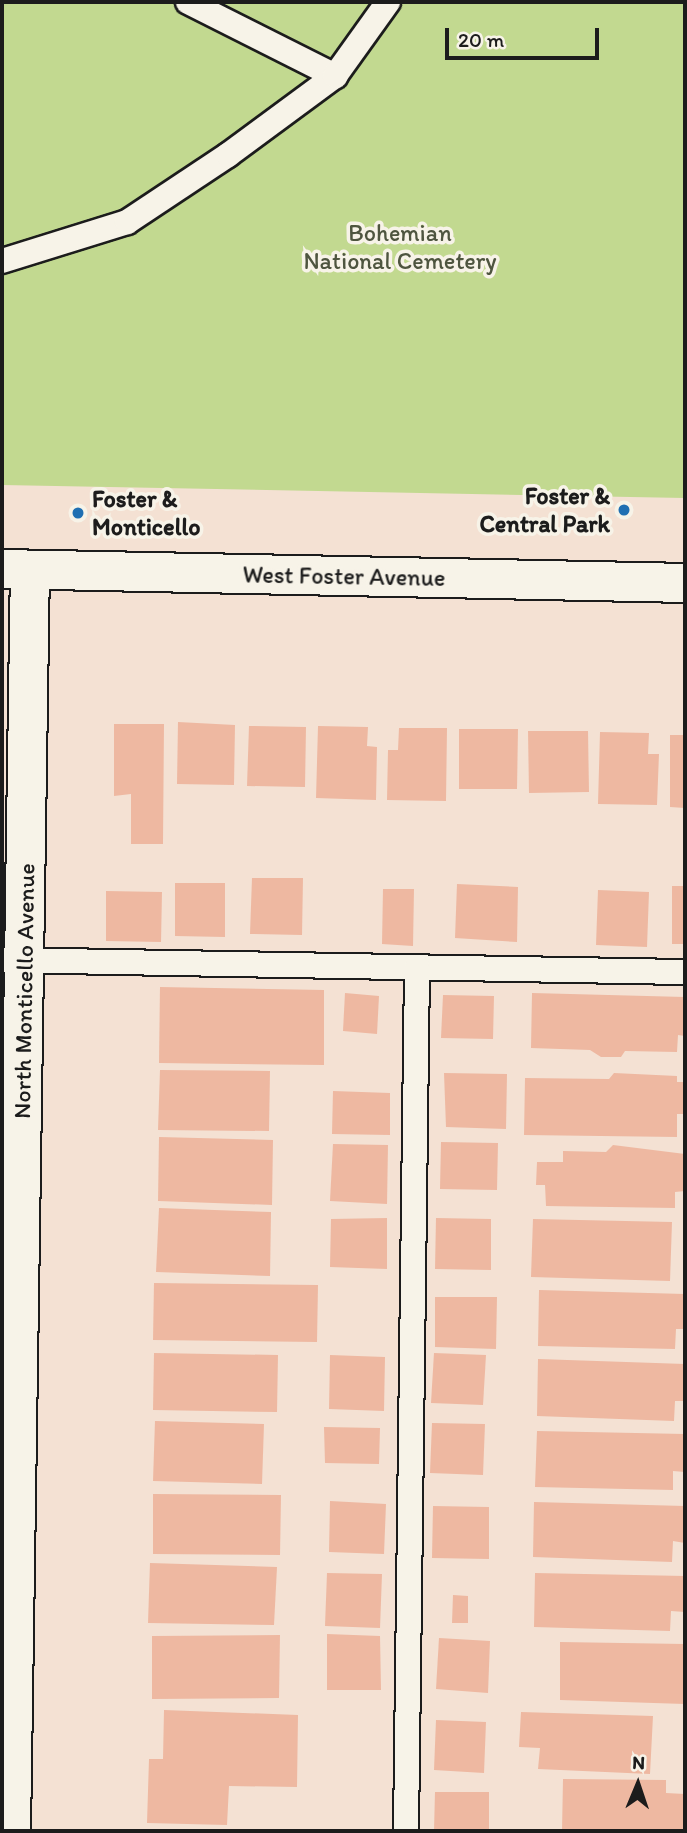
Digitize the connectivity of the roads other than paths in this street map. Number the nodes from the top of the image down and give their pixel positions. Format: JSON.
{"nodes":[{"id":1,"x":188,"y":2,"type":"edge"},
{"id":2,"x":388,"y":2,"type":"edge"},
{"id":3,"x":335,"y":76,"type":"junction"},
{"id":4,"x":2,"y":261,"type":"edge"},
{"id":5,"x":16,"y":570,"type":"edge"},
{"id":6,"x":685,"y":583,"type":"edge"},
{"id":7,"x":13,"y":960,"type":"edge"},
{"id":8,"x":417,"y":967,"type":"junction"},
{"id":9,"x":685,"y":972,"type":"edge"},
{"id":10,"x":11,"y":1831,"type":"edge"},
{"id":11,"x":406,"y":1831,"type":"edge"}],
"edges":[{"from":1,"to":3,"type":"lane"},
{"from":2,"to":3,"type":"lane"},
{"from":3,"to":4,"type":"lane"},
{"from":5,"to":6,"type":"street","name":"West Foster Avenue"},
{"from":5,"to":7,"type":"street","name":"North Monticello Avenue"},
{"from":7,"to":8,"type":"lane"},
{"from":7,"to":10,"type":"street","name":"North Monticello Avenue"},
{"from":8,"to":9,"type":"lane"},
{"from":8,"to":11,"type":"lane"}]}
